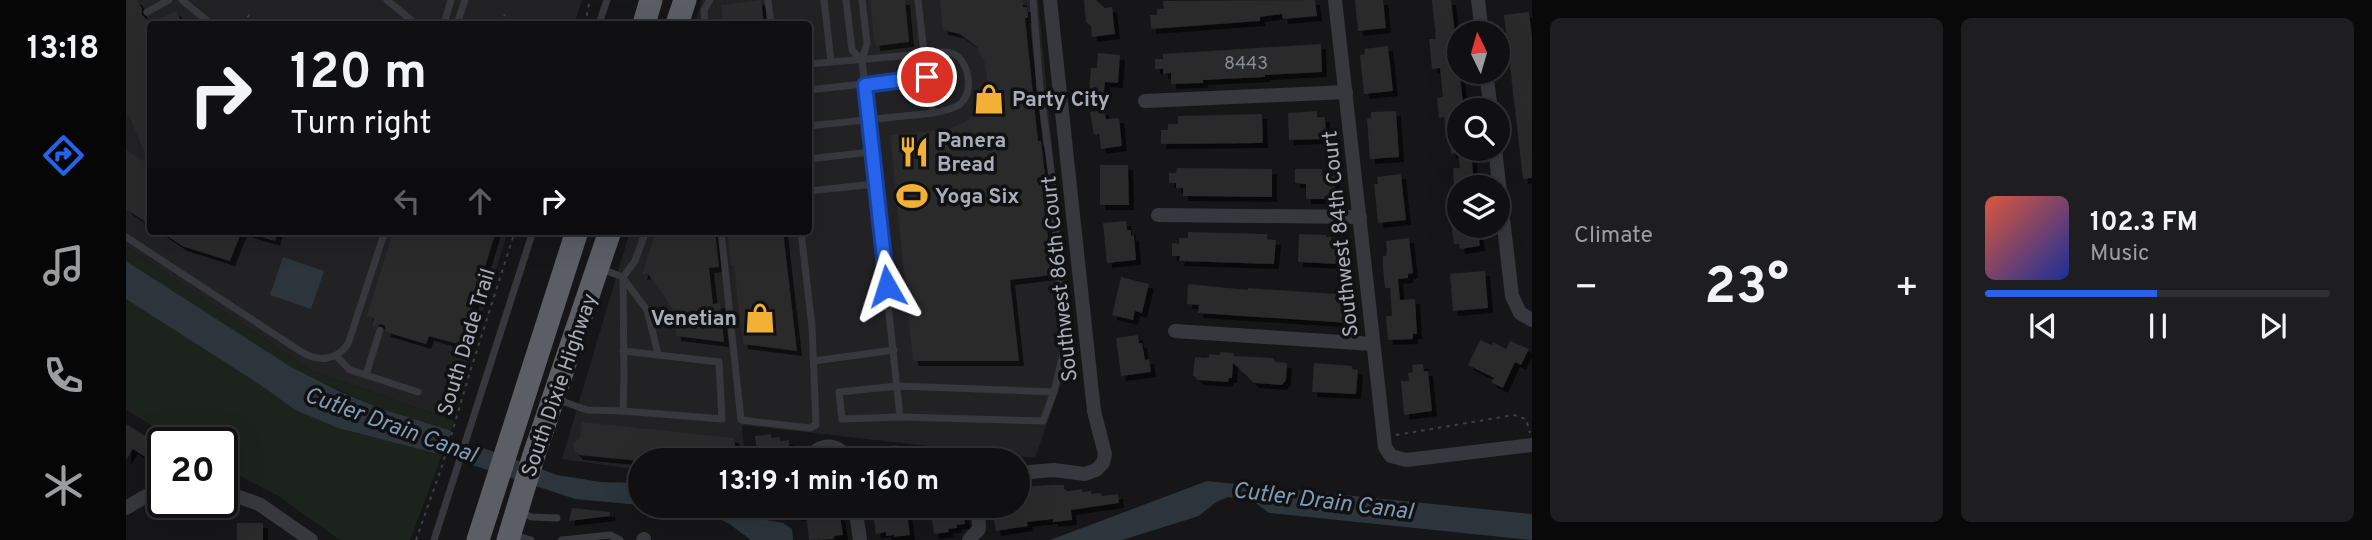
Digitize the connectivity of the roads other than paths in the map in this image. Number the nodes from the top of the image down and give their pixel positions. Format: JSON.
{"nodes":[{"id":1,"x":169,"y":0,"type":"edge"},
{"id":2,"x":181,"y":0,"type":"edge"},
{"id":3,"x":387,"y":0,"type":"edge"},
{"id":4,"x":451,"y":0,"type":"edge"},
{"id":5,"x":465,"y":0,"type":"edge"},
{"id":6,"x":607,"y":0,"type":"edge"},
{"id":7,"x":651,"y":0,"type":"edge"},
{"id":8,"x":685,"y":0,"type":"edge"},
{"id":9,"x":710,"y":0,"type":"edge"},
{"id":10,"x":768,"y":0,"type":"edge"},
{"id":11,"x":824,"y":0,"type":"edge"},
{"id":12,"x":846,"y":0,"type":"edge"},
{"id":13,"x":862,"y":0,"type":"edge"},
{"id":14,"x":918,"y":0,"type":"edge"},
{"id":15,"x":1033,"y":0,"type":"edge"},
{"id":16,"x":1335,"y":0,"type":"edge"},
{"id":17,"x":1478,"y":0,"type":"edge"},
{"id":18,"x":1052,"y":2,"type":"edge"},
{"id":19,"x":147,"y":12,"type":"dead end"},
{"id":20,"x":207,"y":21,"type":"edge"},
{"id":21,"x":412,"y":21,"type":"edge"},
{"id":22,"x":445,"y":21,"type":"edge"},
{"id":23,"x":458,"y":21,"type":"edge"},
{"id":24,"x":600,"y":21,"type":"edge"},
{"id":25,"x":644,"y":21,"type":"edge"},
{"id":26,"x":678,"y":21,"type":"edge"},
{"id":27,"x":705,"y":21,"type":"edge"},
{"id":28,"x":771,"y":21,"type":"edge"},
{"id":29,"x":1481,"y":21,"type":"edge"},
{"id":30,"x":924,"y":54,"type":"junction"},
{"id":31,"x":862,"y":60,"type":"junction"},
{"id":32,"x":831,"y":61,"type":"junction"},
{"id":33,"x":812,"y":63,"type":"edge"},
{"id":34,"x":927,"y":77,"type":"junction"},
{"id":35,"x":865,"y":85,"type":"junction"},
{"id":36,"x":812,"y":90,"type":"edge"},
{"id":37,"x":1346,"y":92,"type":"junction"},
{"id":38,"x":1145,"y":101,"type":"dead end"},
{"id":39,"x":933,"y":113,"type":"junction"},
{"id":40,"x":868,"y":119,"type":"junction"},
{"id":41,"x":812,"y":126,"type":"edge"},
{"id":42,"x":872,"y":152,"type":"junction"},
{"id":43,"x":812,"y":159,"type":"edge"},
{"id":44,"x":1496,"y":161,"type":"edge"},
{"id":45,"x":875,"y":184,"type":"junction"},
{"id":46,"x":812,"y":191,"type":"edge"},
{"id":47,"x":1158,"y":215,"type":"dead end"},
{"id":48,"x":1360,"y":217,"type":"junction"},
{"id":49,"x":384,"y":235,"type":"edge"},
{"id":50,"x":532,"y":235,"type":"edge"},
{"id":51,"x":578,"y":235,"type":"edge"},
{"id":52,"x":607,"y":235,"type":"edge"},
{"id":53,"x":645,"y":235,"type":"edge"},
{"id":54,"x":721,"y":235,"type":"edge"},
{"id":55,"x":801,"y":235,"type":"edge"},
{"id":56,"x":126,"y":237,"type":"edge"},
{"id":57,"x":583,"y":263,"type":"junction"},
{"id":58,"x":623,"y":278,"type":"junction"},
{"id":59,"x":1526,"y":317,"type":"edge"},
{"id":60,"x":380,"y":330,"type":"dead end"},
{"id":61,"x":1175,"y":331,"type":"dead end"},
{"id":62,"x":1373,"y":344,"type":"junction"},
{"id":63,"x":894,"y":350,"type":"junction"},
{"id":64,"x":623,"y":351,"type":"junction"},
{"id":65,"x":658,"y":354,"type":"junction"},
{"id":66,"x":336,"y":356,"type":"junction"},
{"id":67,"x":814,"y":361,"type":"junction"},
{"id":68,"x":366,"y":375,"type":"junction"},
{"id":69,"x":898,"y":386,"type":"junction"},
{"id":70,"x":418,"y":392,"type":"dead end"},
{"id":71,"x":1054,"y":392,"type":"junction"},
{"id":72,"x":554,"y":398,"type":"junction"},
{"id":73,"x":622,"y":411,"type":"junction"},
{"id":74,"x":900,"y":416,"type":"junction"},
{"id":75,"x":1531,"y":442,"type":"edge"},
{"id":76,"x":1030,"y":472,"type":"edge"},
{"id":77,"x":147,"y":496,"type":"edge"},
{"id":78,"x":238,"y":497,"type":"edge"},
{"id":79,"x":520,"y":501,"type":"junction"},
{"id":80,"x":126,"y":508,"type":"edge"},
{"id":81,"x":557,"y":518,"type":"dead end"},
{"id":82,"x":857,"y":518,"type":"edge"},
{"id":83,"x":979,"y":518,"type":"edge"},
{"id":84,"x":516,"y":538,"type":"edge"},
{"id":85,"x":311,"y":540,"type":"edge"},
{"id":86,"x":434,"y":540,"type":"edge"},
{"id":87,"x":478,"y":540,"type":"edge"},
{"id":88,"x":562,"y":540,"type":"edge"},
{"id":89,"x":621,"y":540,"type":"edge"},
{"id":90,"x":860,"y":540,"type":"edge"},
{"id":91,"x":969,"y":540,"type":"edge"}],
"edges":[{"from":1,"to":19,"type":"lane"},
{"from":2,"to":20,"type":"lane"},
{"from":3,"to":21,"type":"lane"},
{"from":4,"to":22,"type":"lane"},
{"from":5,"to":23,"type":"lane"},
{"from":6,"to":24,"type":"lane"},
{"from":7,"to":25,"type":"highway"},
{"from":8,"to":26,"type":"highway"},
{"from":9,"to":27,"type":"lane"},
{"from":10,"to":28,"type":"lane"},
{"from":11,"to":32,"type":"lane"},
{"from":12,"to":31,"type":"lane"},
{"from":13,"to":31,"type":"lane"},
{"from":14,"to":30,"type":"lane"},
{"from":15,"to":71,"type":"lane"},
{"from":16,"to":37,"type":"street","name":"Southwest 84th Court"},
{"from":17,"to":29,"type":"street"},
{"from":18,"to":76,"type":"street","name":"Southwest 86th Court"},
{"from":30,"to":31,"type":"lane"},
{"from":30,"to":34,"type":"lane"},
{"from":30,"to":39,"type":"lane"},
{"from":31,"to":32,"type":"lane"},
{"from":31,"to":35,"type":"lane"},
{"from":32,"to":33,"type":"lane"},
{"from":34,"to":35,"type":"lane"},
{"from":34,"to":39,"type":"lane"},
{"from":35,"to":36,"type":"lane"},
{"from":35,"to":40,"type":"lane"},
{"from":37,"to":38,"type":"street"},
{"from":37,"to":48,"type":"street","name":"Southwest 84th Court"},
{"from":39,"to":40,"type":"lane"},
{"from":40,"to":41,"type":"lane"},
{"from":40,"to":42,"type":"lane"},
{"from":42,"to":43,"type":"lane"},
{"from":42,"to":45,"type":"lane"},
{"from":44,"to":59,"type":"street"},
{"from":45,"to":46,"type":"lane"},
{"from":45,"to":63,"type":"lane"},
{"from":47,"to":48,"type":"street"},
{"from":48,"to":62,"type":"street","name":"Southwest 84th Court"},
{"from":49,"to":66,"type":"lane"},
{"from":50,"to":86,"type":"lane"},
{"from":51,"to":57,"type":"highway","name":"South Dixie Highway"},
{"from":52,"to":57,"type":"highway","name":"South Dixie Highway"},
{"from":53,"to":58,"type":"lane"},
{"from":54,"to":67,"type":"lane"},
{"from":55,"to":67,"type":"lane"},
{"from":56,"to":66,"type":"lane"},
{"from":57,"to":58,"type":"lane"},
{"from":57,"to":72,"type":"highway","name":"South Dixie Highway"},
{"from":57,"to":87,"type":"highway","name":"South Dixie Highway"},
{"from":58,"to":64,"type":"lane"},
{"from":58,"to":65,"type":"lane"},
{"from":60,"to":68,"type":"lane"},
{"from":61,"to":62,"type":"street"},
{"from":62,"to":75,"type":"street","name":"Southwest 84th Court"},
{"from":63,"to":67,"type":"lane"},
{"from":63,"to":69,"type":"lane"},
{"from":64,"to":65,"type":"lane"},
{"from":64,"to":73,"type":"lane"},
{"from":65,"to":73,"type":"lane"},
{"from":66,"to":68,"type":"lane"},
{"from":68,"to":70,"type":"lane"},
{"from":69,"to":71,"type":"lane"},
{"from":69,"to":74,"type":"lane"},
{"from":69,"to":74,"type":"lane"},
{"from":71,"to":74,"type":"lane"},
{"from":72,"to":73,"type":"lane"},
{"from":72,"to":79,"type":"highway","name":"South Dixie Highway"},
{"from":77,"to":80,"type":"street"},
{"from":78,"to":85,"type":"street"},
{"from":79,"to":81,"type":"lane"},
{"from":79,"to":84,"type":"highway","name":"South Dixie Highway"},
{"from":82,"to":90,"type":"street"},
{"from":83,"to":91,"type":"street"},
{"from":88,"to":89,"type":"lane"}]}
